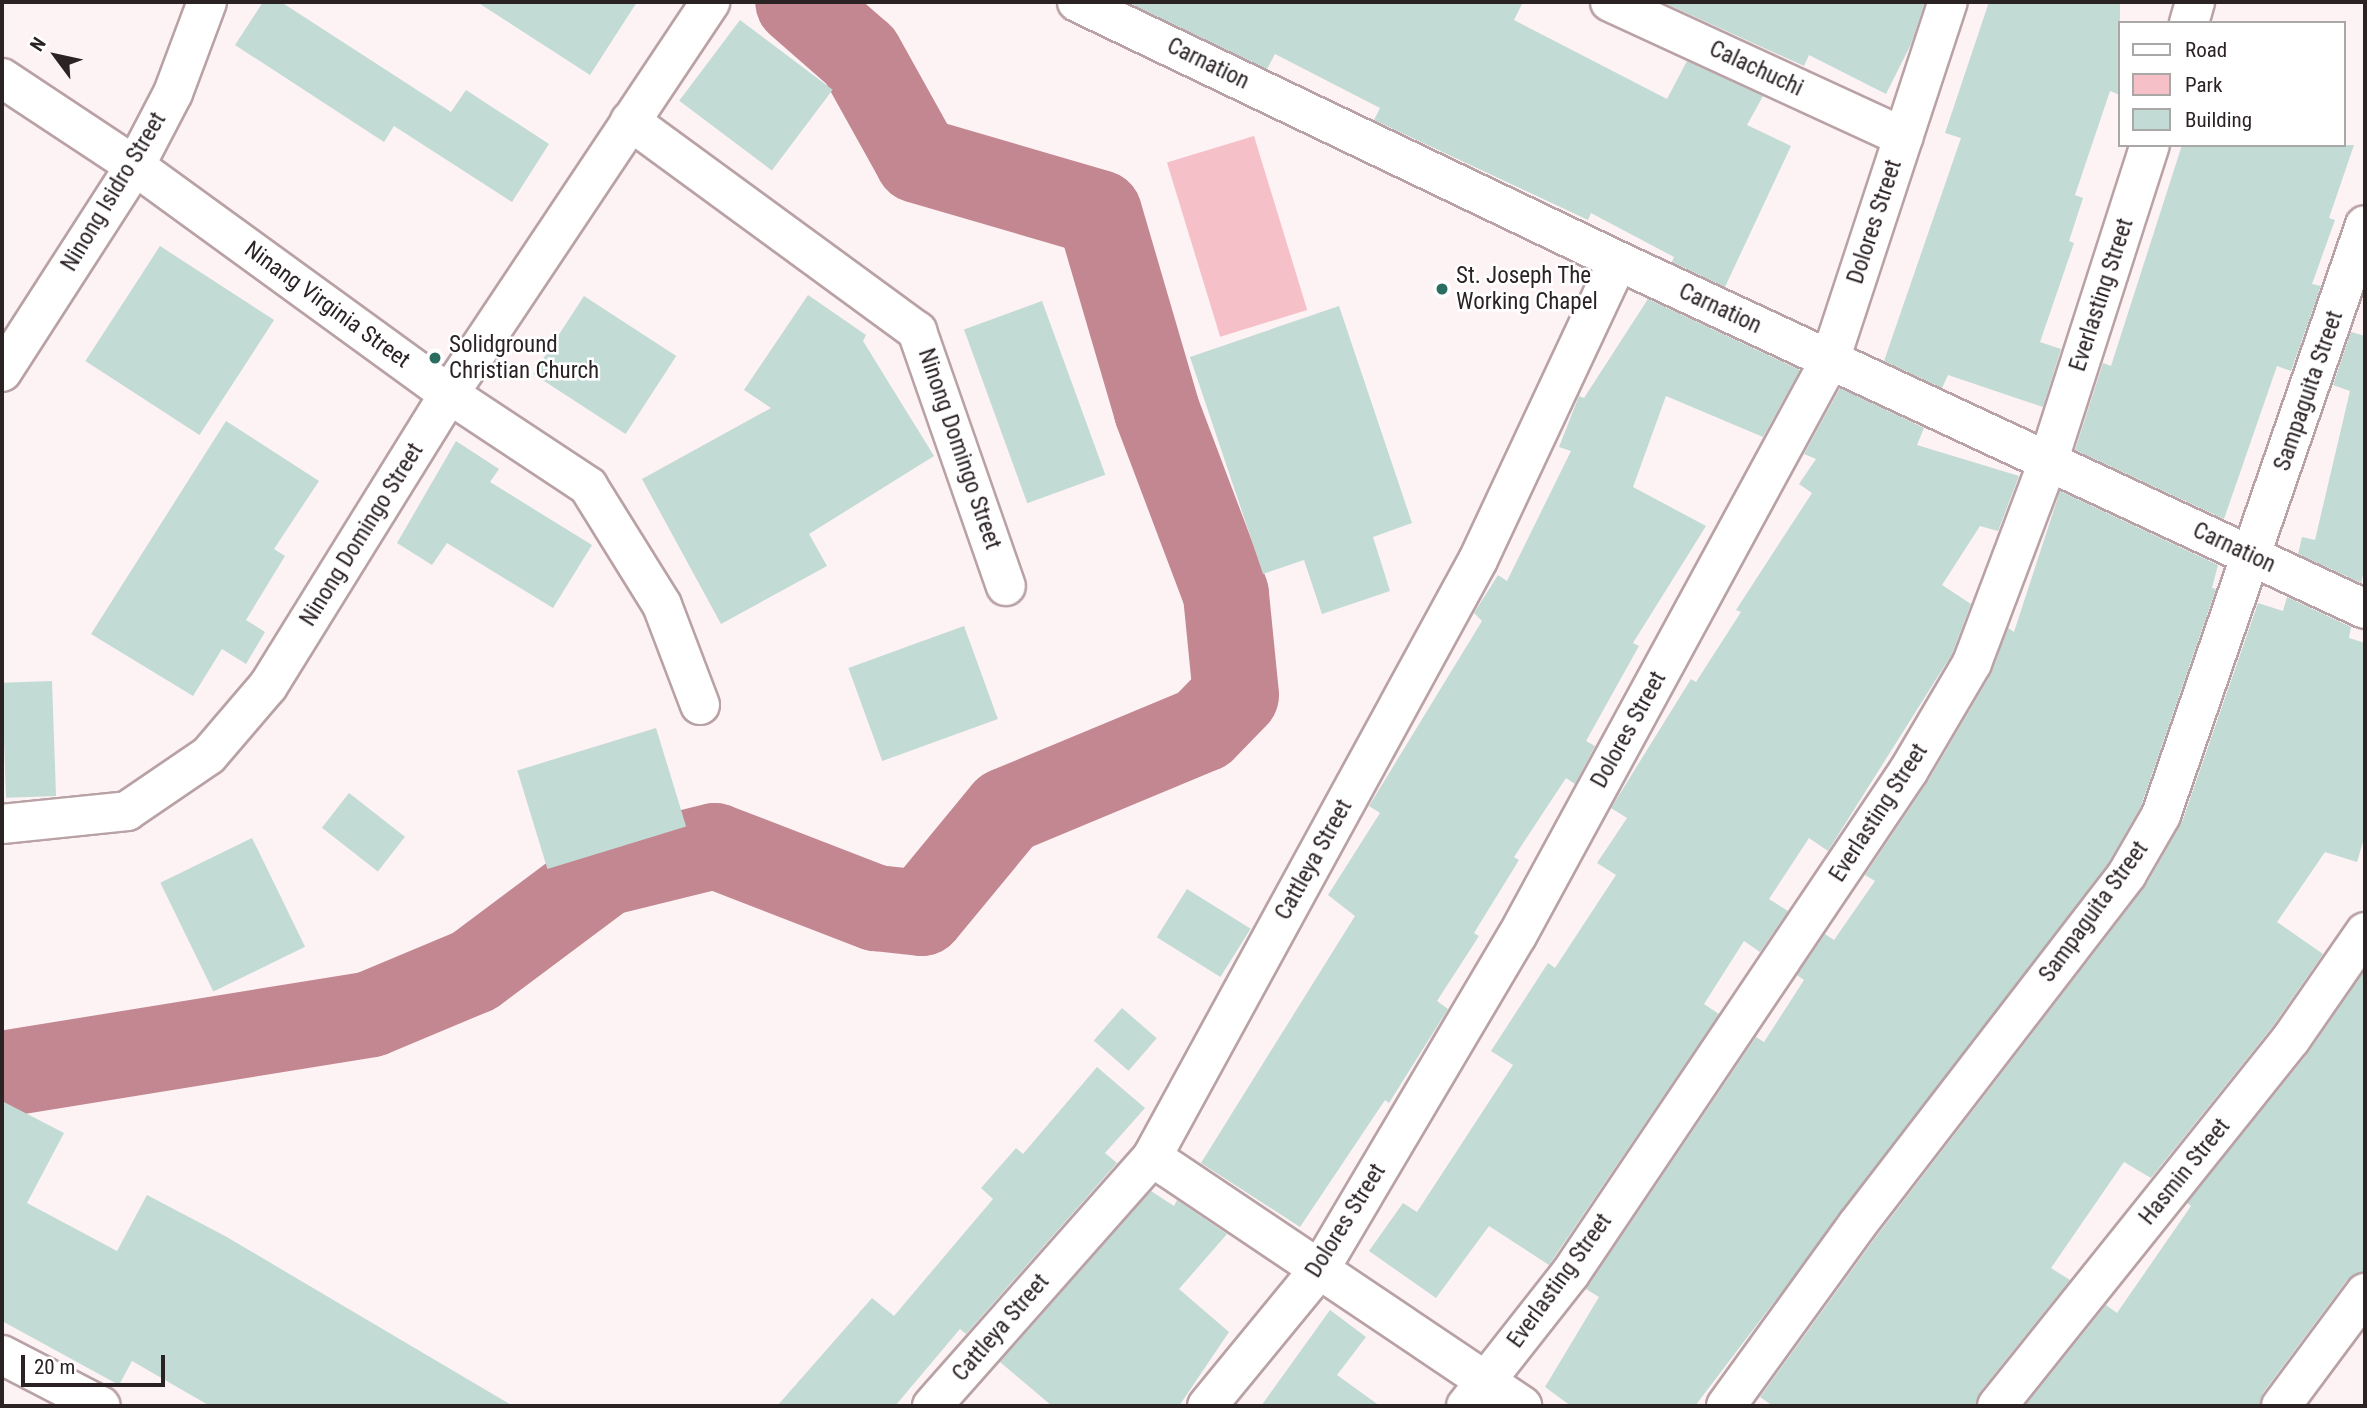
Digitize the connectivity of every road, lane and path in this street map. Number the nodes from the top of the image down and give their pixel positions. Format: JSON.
{"nodes":[{"id":1,"x":207,"y":2,"type":"edge"},
{"id":2,"x":710,"y":2,"type":"edge"},
{"id":3,"x":1077,"y":2,"type":"edge"},
{"id":4,"x":1610,"y":2,"type":"edge"},
{"id":5,"x":1948,"y":2,"type":"edge"},
{"id":6,"x":2196,"y":2,"type":"edge"},
{"id":7,"x":2190,"y":21,"type":"edge"},
{"id":8,"x":2,"y":78,"type":"edge"},
{"id":9,"x":630,"y":121,"type":"junction"},
{"id":10,"x":1903,"y":137,"type":"junction"},
{"id":11,"x":2149,"y":147,"type":"edge"},
{"id":12,"x":135,"y":166,"type":"junction"},
{"id":13,"x":2365,"y":225,"type":"edge"},
{"id":14,"x":1618,"y":261,"type":"junction"},
{"id":15,"x":1830,"y":360,"type":"junction"},
{"id":16,"x":2,"y":372,"type":"edge"},
{"id":17,"x":449,"y":394,"type":"junction"},
{"id":18,"x":2048,"y":462,"type":"junction"},
{"id":19,"x":2253,"y":557,"type":"junction"},
{"id":20,"x":1006,"y":586,"type":"dead end"},
{"id":21,"x":2365,"y":609,"type":"edge"},
{"id":22,"x":700,"y":705,"type":"dead end"},
{"id":23,"x":2,"y":824,"type":"edge"},
{"id":24,"x":2365,"y":932,"type":"edge"},
{"id":25,"x":1152,"y":1157,"type":"junction"},
{"id":26,"x":1321,"y":1267,"type":"junction"},
{"id":27,"x":2365,"y":1293,"type":"edge"},
{"id":28,"x":2,"y":1354,"type":"edge"},
{"id":29,"x":1476,"y":1393,"type":"edge"},
{"id":30,"x":2299,"y":1400,"type":"edge"},
{"id":31,"x":102,"y":1406,"type":"edge"},
{"id":32,"x":932,"y":1406,"type":"edge"},
{"id":33,"x":1207,"y":1406,"type":"edge"},
{"id":34,"x":1522,"y":1406,"type":"edge"},
{"id":35,"x":1726,"y":1406,"type":"edge"},
{"id":36,"x":1997,"y":1406,"type":"edge"}],
"edges":[{"from":1,"to":12,"type":"street","name":"Ninong Isidro Street"},
{"from":2,"to":9,"type":"street","name":"Ninong Domingo Street"},
{"from":3,"to":14,"type":"street","name":"Carnation"},
{"from":4,"to":10,"type":"street","name":"Calachuchi"},
{"from":5,"to":10,"type":"street","name":"Dolores Street"},
{"from":6,"to":7,"type":"street"},
{"from":8,"to":12,"type":"street","name":"Ninang Virginia Street"},
{"from":9,"to":17,"type":"street","name":"Ninong Domingo Street"},
{"from":9,"to":20,"type":"street","name":"Ninong Domingo Street"},
{"from":10,"to":15,"type":"street","name":"Dolores Street"},
{"from":11,"to":18,"type":"street","name":"Everlasting Street"},
{"from":12,"to":16,"type":"street","name":"Ninong Isidro Street"},
{"from":12,"to":17,"type":"street","name":"Ninang Virginia Street"},
{"from":13,"to":19,"type":"street","name":"Sampaguita Street"},
{"from":14,"to":15,"type":"street","name":"Carnation"},
{"from":14,"to":25,"type":"street","name":"Cattleya Street"},
{"from":15,"to":18,"type":"street","name":"Carnation"},
{"from":15,"to":26,"type":"street","name":"Dolores Street"},
{"from":17,"to":22,"type":"street","name":"Ninang Virginia Street"},
{"from":17,"to":23,"type":"street","name":"Ninong Domingo Street"},
{"from":18,"to":19,"type":"street","name":"Carnation"},
{"from":18,"to":29,"type":"street","name":"Everlasting Street"},
{"from":19,"to":21,"type":"street","name":"Carnation"},
{"from":19,"to":35,"type":"street","name":"Sampaguita Street"},
{"from":24,"to":36,"type":"street","name":"Hasmin Street"},
{"from":25,"to":26,"type":"street"},
{"from":25,"to":32,"type":"street","name":"Cattleya Street"},
{"from":26,"to":29,"type":"street"},
{"from":26,"to":33,"type":"street","name":"Dolores Street"},
{"from":27,"to":30,"type":"street"},
{"from":28,"to":31,"type":"street"},
{"from":29,"to":34,"type":"street"}]}
